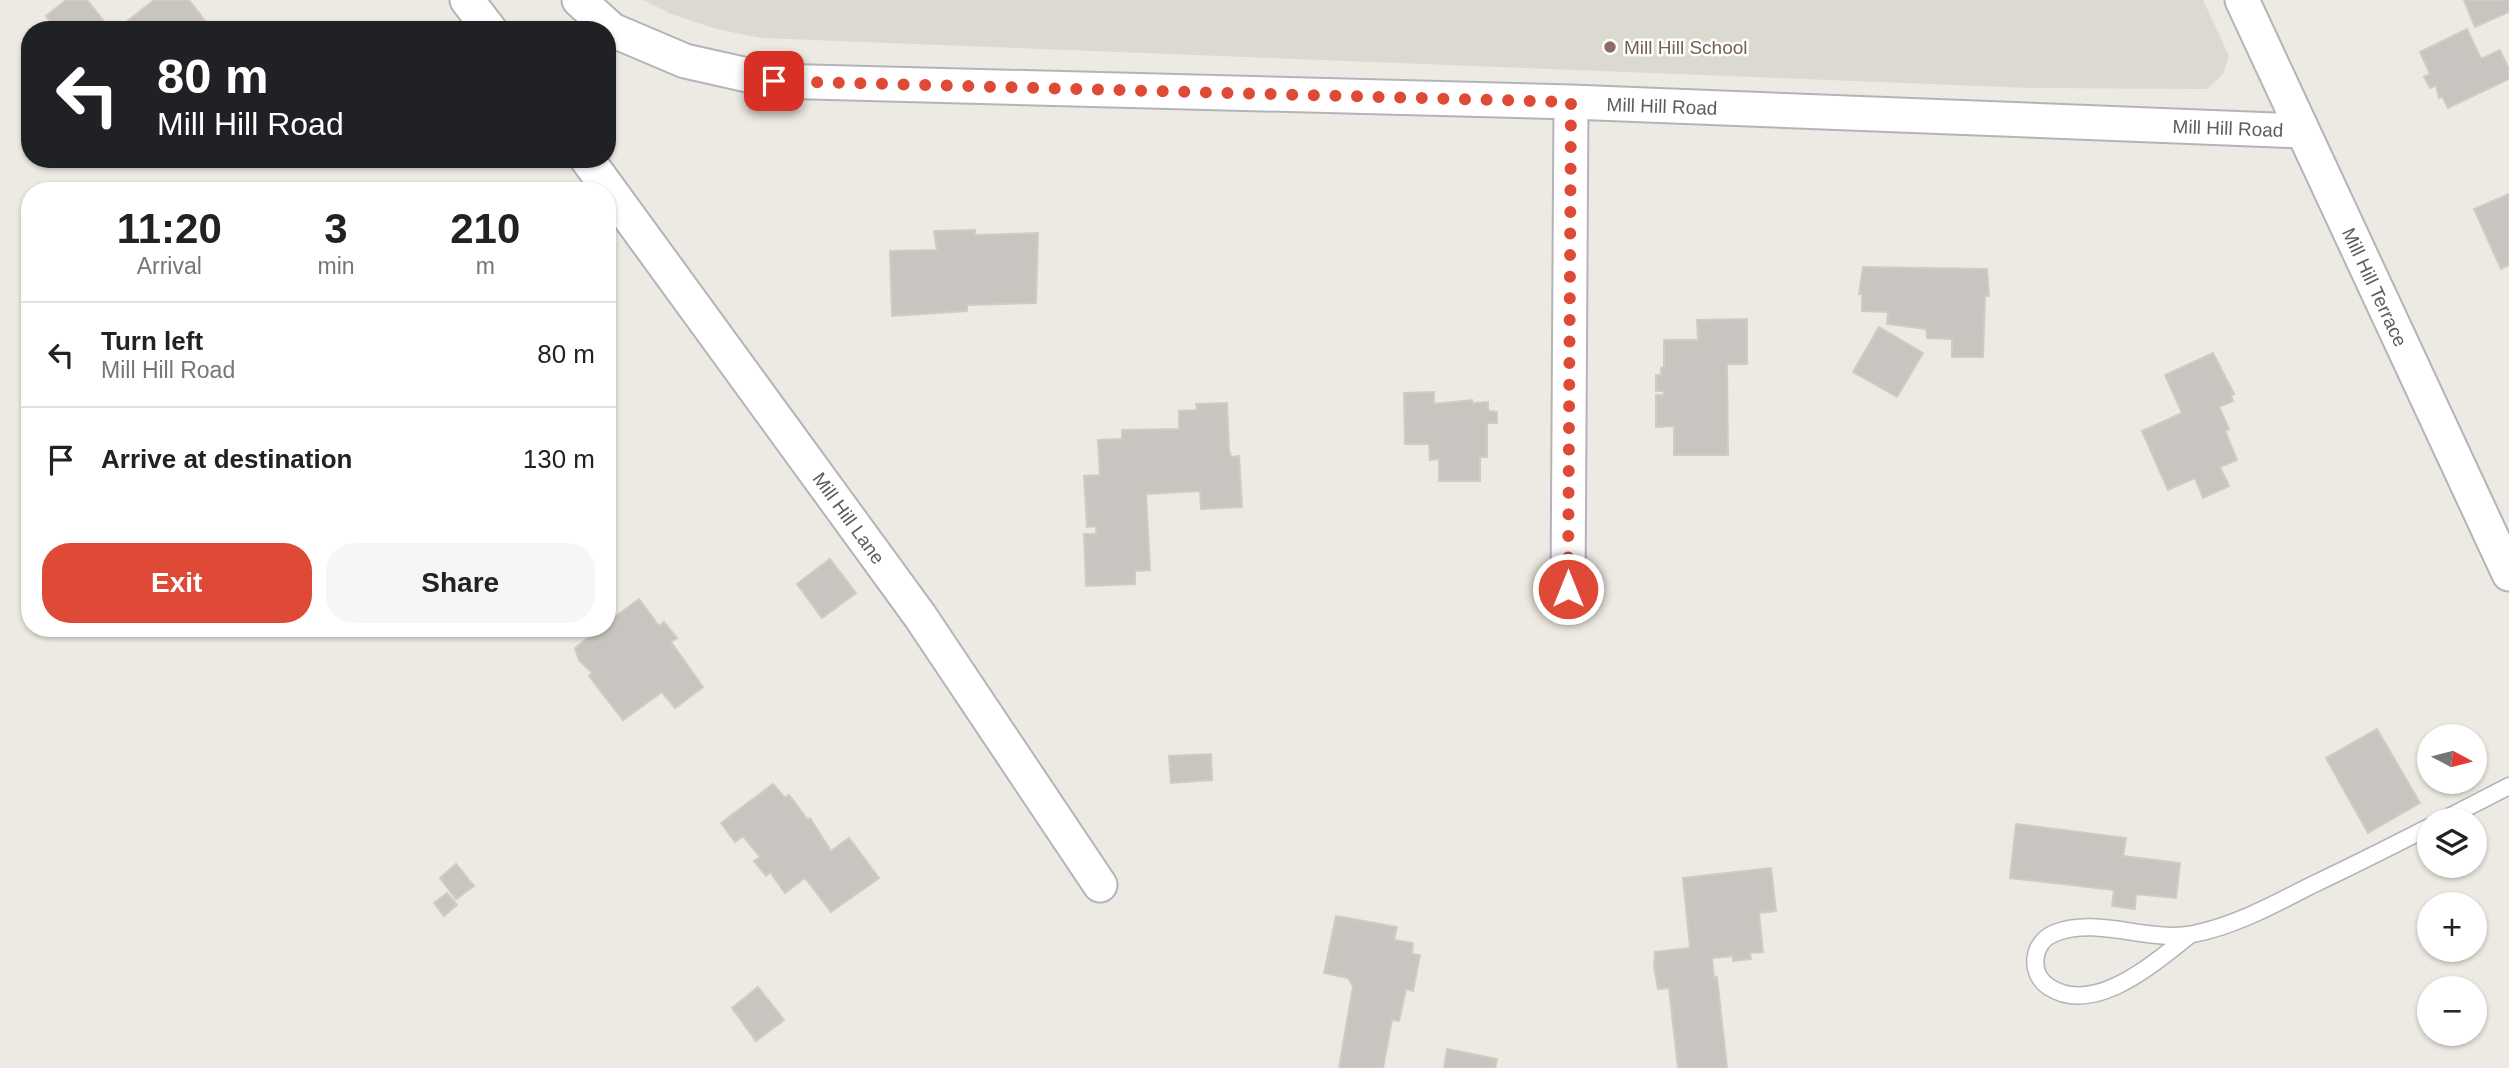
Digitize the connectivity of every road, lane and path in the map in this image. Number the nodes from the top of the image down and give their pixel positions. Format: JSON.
{"nodes":[{"id":1,"x":467,"y":0,"type":"edge"},
{"id":2,"x":579,"y":0,"type":"edge"},
{"id":3,"x":2242,"y":0,"type":"edge"},
{"id":4,"x":482,"y":21,"type":"edge"},
{"id":5,"x":602,"y":21,"type":"edge"},
{"id":6,"x":616,"y":32,"type":"edge"},
{"id":7,"x":1571,"y":102,"type":"junction"},
{"id":8,"x":2303,"y":131,"type":"junction"},
{"id":9,"x":616,"y":199,"type":"edge"},
{"id":10,"x":2509,"y":574,"type":"edge"},
{"id":11,"x":1568,"y":589,"type":"dead end"},
{"id":12,"x":2509,"y":786,"type":"edge"},
{"id":13,"x":2466,"y":808,"type":"edge"},
{"id":14,"x":2417,"y":833,"type":"edge"},
{"id":15,"x":1100,"y":885,"type":"dead end"},
{"id":16,"x":2190,"y":935,"type":"junction"}],
"edges":[{"from":1,"to":4,"type":"street"},
{"from":2,"to":5,"type":"street","name":"Mill Hill Road"},
{"from":3,"to":8,"type":"street","name":"Mill Hill Terrace"},
{"from":6,"to":7,"type":"street","name":"Mill Hill Road"},
{"from":7,"to":8,"type":"street","name":"Mill Hill Road"},
{"from":7,"to":11,"type":"street"},
{"from":8,"to":10,"type":"street","name":"Mill Hill Terrace"},
{"from":9,"to":15,"type":"street","name":"Mill Hill Lane"},
{"from":12,"to":13,"type":"lane"},
{"from":14,"to":16,"type":"lane"},
{"from":16,"to":16,"type":"lane"}]}
